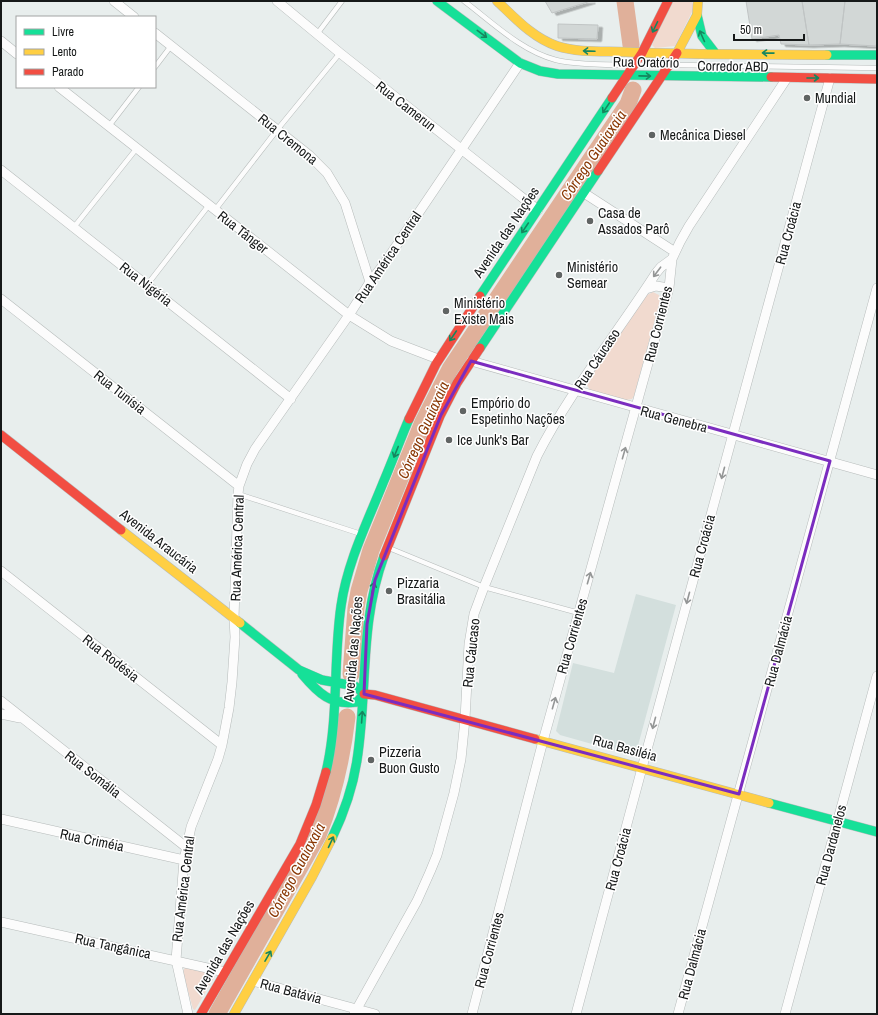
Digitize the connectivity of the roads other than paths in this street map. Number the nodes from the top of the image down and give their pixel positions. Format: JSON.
{"nodes":[{"id":1,"x":114,"y":1,"type":"edge"},
{"id":2,"x":277,"y":1,"type":"edge"},
{"id":3,"x":342,"y":1,"type":"edge"},
{"id":4,"x":436,"y":1,"type":"edge"},
{"id":5,"x":446,"y":1,"type":"edge"},
{"id":6,"x":464,"y":1,"type":"edge"},
{"id":7,"x":497,"y":1,"type":"edge"},
{"id":8,"x":668,"y":1,"type":"edge"},
{"id":9,"x":698,"y":1,"type":"edge"},
{"id":10,"x":450,"y":11,"type":"junction"},
{"id":11,"x":698,"y":15,"type":"junction"},
{"id":12,"x":133,"y":16,"type":"edge"},
{"id":13,"x":317,"y":34,"type":"junction"},
{"id":14,"x":156,"y":35,"type":"edge"},
{"id":15,"x":1,"y":41,"type":"edge"},
{"id":16,"x":171,"y":46,"type":"junction"},
{"id":17,"x":16,"y":53,"type":"edge"},
{"id":18,"x":340,"y":53,"type":"junction"},
{"id":19,"x":642,"y":53,"type":"junction"},
{"id":20,"x":677,"y":53,"type":"junction"},
{"id":21,"x":715,"y":53,"type":"junction"},
{"id":22,"x":877,"y":55,"type":"edge"},
{"id":23,"x":520,"y":63,"type":"junction"},
{"id":24,"x":634,"y":65,"type":"junction"},
{"id":25,"x":669,"y":65,"type":"junction"},
{"id":26,"x":156,"y":66,"type":"edge"},
{"id":27,"x":877,"y":68,"type":"edge"},
{"id":28,"x":627,"y":76,"type":"junction"},
{"id":29,"x":662,"y":76,"type":"junction"},
{"id":30,"x":787,"y":78,"type":"junction"},
{"id":31,"x":830,"y":78,"type":"junction"},
{"id":32,"x":877,"y":79,"type":"edge"},
{"id":33,"x":60,"y":88,"type":"edge"},
{"id":34,"x":138,"y":88,"type":"edge"},
{"id":35,"x":109,"y":126,"type":"junction"},
{"id":36,"x":277,"y":130,"type":"junction"},
{"id":37,"x":137,"y":148,"type":"junction"},
{"id":38,"x":461,"y":150,"type":"junction"},
{"id":39,"x":1,"y":170,"type":"edge"},
{"id":40,"x":584,"y":193,"type":"junction"},
{"id":41,"x":212,"y":208,"type":"junction"},
{"id":42,"x":538,"y":210,"type":"junction"},
{"id":43,"x":74,"y":227,"type":"junction"},
{"id":44,"x":674,"y":256,"type":"junction"},
{"id":45,"x":370,"y":282,"type":"junction"},
{"id":46,"x":146,"y":284,"type":"junction"},
{"id":47,"x":668,"y":288,"type":"junction"},
{"id":48,"x":877,"y":288,"type":"edge"},
{"id":49,"x":646,"y":289,"type":"junction"},
{"id":50,"x":1,"y":299,"type":"edge"},
{"id":51,"x":349,"y":315,"type":"junction"},
{"id":52,"x":438,"y":359,"type":"junction"},
{"id":53,"x":471,"y":362,"type":"junction"},
{"id":54,"x":575,"y":392,"type":"junction"},
{"id":55,"x":291,"y":399,"type":"junction"},
{"id":56,"x":636,"y":408,"type":"junction"},
{"id":57,"x":1,"y":435,"type":"edge"},
{"id":58,"x":733,"y":435,"type":"junction"},
{"id":59,"x":830,"y":462,"type":"junction"},
{"id":60,"x":877,"y":475,"type":"edge"},
{"id":61,"x":238,"y":490,"type":"junction"},
{"id":62,"x":362,"y":535,"type":"junction"},
{"id":63,"x":387,"y":547,"type":"junction"},
{"id":64,"x":1,"y":571,"type":"edge"},
{"id":65,"x":484,"y":587,"type":"junction"},
{"id":66,"x":579,"y":613,"type":"junction"},
{"id":67,"x":234,"y":619,"type":"junction"},
{"id":68,"x":299,"y":670,"type":"junction"},
{"id":69,"x":877,"y":676,"type":"edge"},
{"id":70,"x":335,"y":684,"type":"junction"},
{"id":71,"x":364,"y":694,"type":"junction"},
{"id":72,"x":1,"y":700,"type":"edge"},
{"id":73,"x":344,"y":702,"type":"junction"},
{"id":74,"x":1,"y":714,"type":"edge"},
{"id":75,"x":24,"y":718,"type":"junction"},
{"id":76,"x":465,"y":719,"type":"junction"},
{"id":77,"x":543,"y":740,"type":"junction"},
{"id":78,"x":222,"y":745,"type":"junction"},
{"id":79,"x":642,"y":768,"type":"junction"},
{"id":80,"x":739,"y":794,"type":"junction"},
{"id":81,"x":1,"y":819,"type":"edge"},
{"id":82,"x":838,"y":821,"type":"junction"},
{"id":83,"x":877,"y":832,"type":"edge"},
{"id":84,"x":186,"y":847,"type":"junction"},
{"id":85,"x":184,"y":860,"type":"junction"},
{"id":86,"x":1,"y":922,"type":"edge"},
{"id":87,"x":176,"y":960,"type":"junction"},
{"id":88,"x":226,"y":972,"type":"junction"},
{"id":89,"x":253,"y":981,"type":"junction"},
{"id":90,"x":355,"y":1011,"type":"edge"},
{"id":91,"x":188,"y":1014,"type":"edge"},
{"id":92,"x":201,"y":1014,"type":"edge"},
{"id":93,"x":234,"y":1014,"type":"edge"},
{"id":94,"x":375,"y":1014,"type":"edge"},
{"id":95,"x":472,"y":1014,"type":"edge"},
{"id":96,"x":576,"y":1014,"type":"edge"},
{"id":97,"x":678,"y":1014,"type":"edge"},
{"id":98,"x":785,"y":1014,"type":"edge"}],
"edges":[{"from":1,"to":12,"type":"street"},
{"from":2,"to":13,"type":"street","name":"Rua Camerun"},
{"from":3,"to":13,"type":"lane"},
{"from":4,"to":10,"type":"main road","name":"Rua Oratório"},
{"from":5,"to":10,"type":"main road"},
{"from":6,"to":24,"type":"lane","name":"Corredor ABD"},
{"from":19,"to":7,"type":"main road","name":"Rua Oratório","one_way":true},
{"from":8,"to":19,"type":"main road","name":"Avenida das Nações","one_way":true},
{"from":9,"to":11,"type":"main road"},
{"from":10,"to":23,"type":"main road","name":"Rua Oratório","one_way":true},
{"from":11,"to":20,"type":"main road","name":"Avenida das Nações"},
{"from":21,"to":11,"type":"main road","one_way":true},
{"from":13,"to":18,"type":"street","name":"Rua Camerun"},
{"from":14,"to":16,"type":"street","name":"Rua Cremona"},
{"from":15,"to":17,"type":"street"},
{"from":16,"to":26,"type":"lane"},
{"from":16,"to":36,"type":"street","name":"Rua Cremona"},
{"from":18,"to":36,"type":"lane"},
{"from":18,"to":38,"type":"street","name":"Rua Camerun"},
{"from":19,"to":20,"type":"main road","name":"Rua Oratório"},
{"from":19,"to":24,"type":"main road","name":"Avenida das Nações"},
{"from":20,"to":21,"type":"main road","name":"Rua Oratório"},
{"from":20,"to":25,"type":"main road","name":"Avenida das Nações"},
{"from":22,"to":21,"type":"main road","name":"Rua Oratório","one_way":true},
{"from":23,"to":28,"type":"main road","name":"Rua Oratório"},
{"from":23,"to":38,"type":"street","name":"Rua América Central"},
{"from":24,"to":25,"type":"lane","name":"Corredor ABD"},
{"from":24,"to":28,"type":"main road","name":"Avenida das Nações"},
{"from":25,"to":27,"type":"lane","name":"Corredor ABD"},
{"from":25,"to":29,"type":"main road","name":"Avenida das Nações"},
{"from":28,"to":29,"type":"main road","name":"Rua Oratório","one_way":true},
{"from":28,"to":42,"type":"main road","name":"Avenida das Nações","one_way":true},
{"from":29,"to":30,"type":"main road","name":"Rua Oratório"},
{"from":29,"to":40,"type":"main road","name":"Avenida das Nações"},
{"from":30,"to":31,"type":"main road","name":"Rua Oratório","one_way":true},
{"from":30,"to":44,"type":"street","name":"Rua Cáucaso"},
{"from":31,"to":32,"type":"main road","name":"Rua Oratório"},
{"from":31,"to":58,"type":"street","name":"Rua Croácia"},
{"from":33,"to":35,"type":"street","name":"Rua Tânger"},
{"from":34,"to":35,"type":"lane"},
{"from":35,"to":37,"type":"street","name":"Rua Tânger"},
{"from":36,"to":41,"type":"lane"},
{"from":36,"to":45,"type":"street","name":"Rua Cremona"},
{"from":37,"to":41,"type":"street","name":"Rua Tânger"},
{"from":37,"to":43,"type":"lane"},
{"from":38,"to":42,"type":"street","name":"Rua Camerun"},
{"from":38,"to":45,"type":"street","name":"Rua América Central"},
{"from":39,"to":43,"type":"street","name":"Rua Nigéria"},
{"from":40,"to":44,"type":"street"},
{"from":40,"to":53,"type":"main road","name":"Avenida das Nações"},
{"from":41,"to":46,"type":"lane"},
{"from":41,"to":51,"type":"street","name":"Rua Tânger"},
{"from":42,"to":52,"type":"main road","name":"Avenida das Nações","one_way":true},
{"from":43,"to":46,"type":"street","name":"Rua Nigéria"},
{"from":44,"to":47,"type":"street","name":"Rua Corrientes"},
{"from":44,"to":49,"type":"street","name":"Rua Cáucaso","one_way":true},
{"from":45,"to":51,"type":"street","name":"Rua América Central"},
{"from":46,"to":55,"type":"street","name":"Rua Nigéria"},
{"from":47,"to":49,"type":"street"},
{"from":47,"to":56,"type":"street","name":"Rua Corrientes"},
{"from":48,"to":59,"type":"street","name":"Rua Dalmácia"},
{"from":49,"to":54,"type":"street","name":"Rua Cáucaso"},
{"from":50,"to":61,"type":"street","name":"Rua Tunísia"},
{"from":51,"to":52,"type":"street","name":"Rua Tânger"},
{"from":51,"to":55,"type":"street","name":"Rua América Central"},
{"from":52,"to":62,"type":"main road","name":"Avenida das Nações","one_way":true},
{"from":53,"to":54,"type":"street","name":"Rua Genebra"},
{"from":53,"to":63,"type":"main road","name":"Avenida das Nações"},
{"from":54,"to":56,"type":"street","name":"Rua Genebra"},
{"from":54,"to":65,"type":"street","name":"Rua Cáucaso"},
{"from":55,"to":61,"type":"street","name":"Rua América Central"},
{"from":56,"to":58,"type":"street","name":"Rua Genebra"},
{"from":66,"to":56,"type":"street","name":"Rua Corrientes","one_way":true},
{"from":57,"to":67,"type":"main road","name":"Avenida Araucária"},
{"from":58,"to":59,"type":"street","name":"Rua Genebra"},
{"from":58,"to":79,"type":"street","name":"Rua Croácia","one_way":true},
{"from":59,"to":60,"type":"street","name":"Rua Genebra"},
{"from":59,"to":80,"type":"street","name":"Rua Dalmácia"},
{"from":61,"to":62,"type":"lane"},
{"from":61,"to":67,"type":"street","name":"Rua América Central"},
{"from":62,"to":70,"type":"main road","name":"Avenida das Nações"},
{"from":63,"to":65,"type":"lane"},
{"from":71,"to":63,"type":"main road","name":"Avenida das Nações","one_way":true},
{"from":64,"to":78,"type":"street","name":"Rua Rodésia"},
{"from":65,"to":66,"type":"lane"},
{"from":65,"to":76,"type":"street","name":"Rua Cáucaso"},
{"from":77,"to":66,"type":"street","name":"Rua Corrientes","one_way":true},
{"from":67,"to":68,"type":"main road","name":"Avenida Araucária"},
{"from":67,"to":78,"type":"street","name":"Rua América Central"},
{"from":68,"to":70,"type":"main road","name":"Avenida Araucária"},
{"from":68,"to":73,"type":"main road","name":"Avenida Araucária"},
{"from":69,"to":82,"type":"street","name":"Rua Dardanelos"},
{"from":70,"to":71,"type":"main road","name":"Avenida Araucária"},
{"from":70,"to":73,"type":"main road","name":"Avenida das Nações"},
{"from":71,"to":73,"type":"main road"},
{"from":71,"to":76,"type":"main road","name":"Rua Basiléia"},
{"from":89,"to":71,"type":"main road","name":"Avenida das Nações","one_way":true},
{"from":72,"to":75,"type":"street","name":"Rua Somália"},
{"from":73,"to":88,"type":"main road","name":"Avenida das Nações"},
{"from":74,"to":75,"type":"street"},
{"from":75,"to":84,"type":"street","name":"Rua Somália"},
{"from":76,"to":77,"type":"main road","name":"Rua Basiléia"},
{"from":76,"to":90,"type":"street","name":"Rua Cáucaso"},
{"from":77,"to":79,"type":"main road","name":"Rua Basiléia"},
{"from":77,"to":95,"type":"street","name":"Rua Corrientes"},
{"from":78,"to":84,"type":"street","name":"Rua América Central"},
{"from":79,"to":80,"type":"main road","name":"Rua Basiléia"},
{"from":79,"to":96,"type":"street","name":"Rua Croácia"},
{"from":80,"to":82,"type":"main road","name":"Rua Basiléia"},
{"from":80,"to":97,"type":"street","name":"Rua Dalmácia"},
{"from":81,"to":85,"type":"street","name":"Rua Criméia"},
{"from":82,"to":83,"type":"main road","name":"Rua Basiléia"},
{"from":82,"to":98,"type":"street","name":"Rua Dardanelos"},
{"from":84,"to":85,"type":"street","name":"Rua América Central"},
{"from":85,"to":87,"type":"street","name":"Rua América Central"},
{"from":86,"to":87,"type":"street","name":"Rua Tangânica"},
{"from":87,"to":88,"type":"street","name":"Rua Tangânica"},
{"from":87,"to":91,"type":"street","name":"Rua América Central"},
{"from":88,"to":92,"type":"main road","name":"Avenida das Nações"},
{"from":89,"to":90,"type":"street","name":"Rua Batávia"},
{"from":89,"to":93,"type":"main road","name":"Avenida das Nações"},
{"from":90,"to":94,"type":"street","name":"Rua Batávia"}]}
